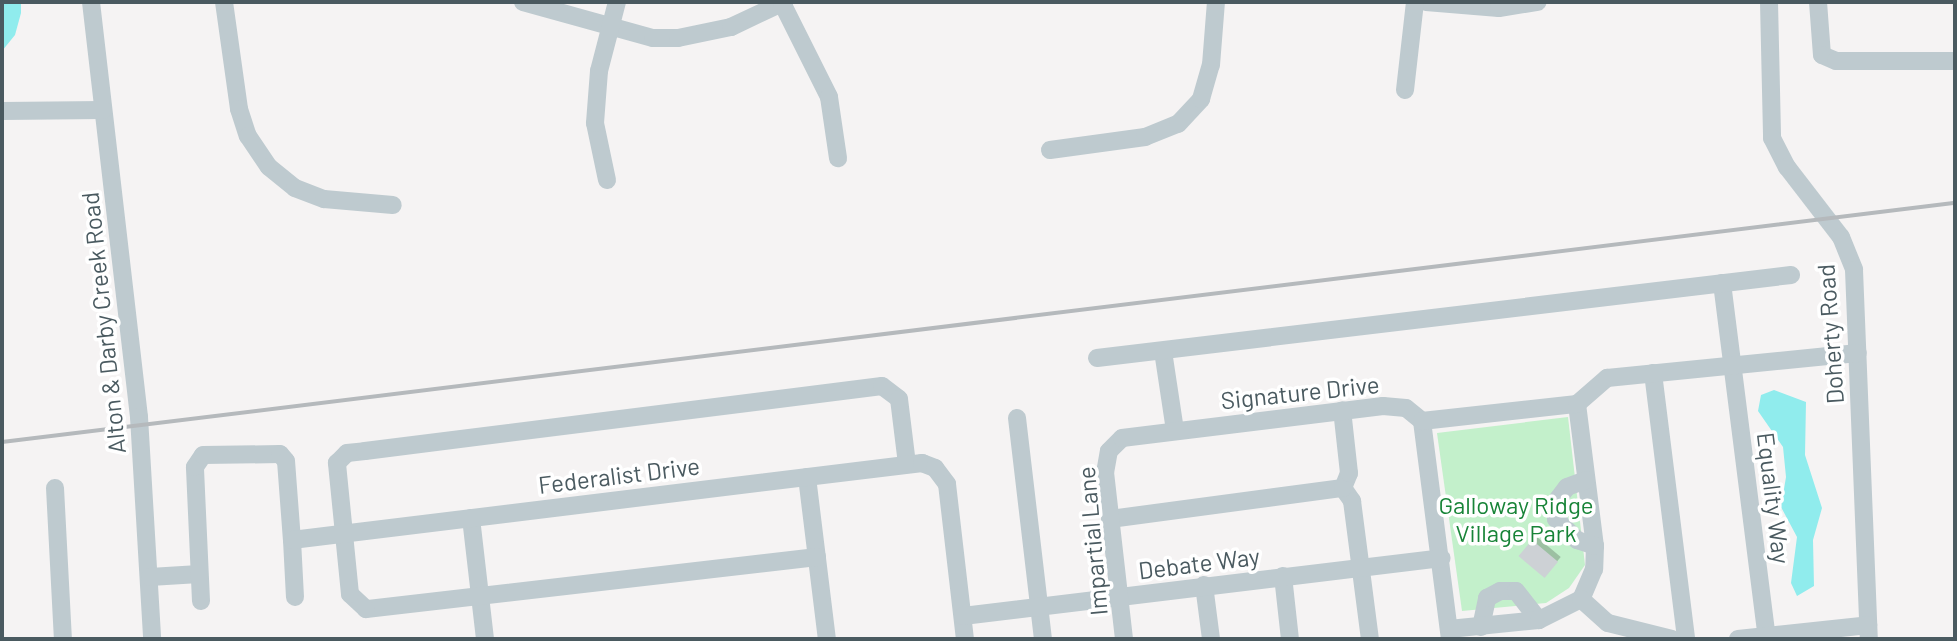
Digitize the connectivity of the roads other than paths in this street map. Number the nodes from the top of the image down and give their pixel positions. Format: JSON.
{"nodes":[{"id":1,"x":91,"y":2,"type":"edge"},
{"id":2,"x":224,"y":2,"type":"edge"},
{"id":3,"x":523,"y":2,"type":"edge"},
{"id":4,"x":617,"y":2,"type":"edge"},
{"id":5,"x":783,"y":2,"type":"edge"},
{"id":6,"x":1216,"y":2,"type":"edge"},
{"id":7,"x":1415,"y":2,"type":"edge"},
{"id":8,"x":1426,"y":2,"type":"edge"},
{"id":9,"x":1538,"y":2,"type":"edge"},
{"id":10,"x":1769,"y":2,"type":"edge"},
{"id":11,"x":1818,"y":2,"type":"edge"},
{"id":12,"x":611,"y":26,"type":"junction"},
{"id":13,"x":1955,"y":61,"type":"edge"},
{"id":14,"x":1405,"y":90,"type":"dead end"},
{"id":15,"x":103,"y":110,"type":"junction"},
{"id":16,"x":2,"y":111,"type":"edge"},
{"id":17,"x":1050,"y":150,"type":"dead end"},
{"id":18,"x":838,"y":158,"type":"dead end"},
{"id":19,"x":607,"y":180,"type":"dead end"},
{"id":20,"x":393,"y":205,"type":"dead end"},
{"id":21,"x":1791,"y":275,"type":"dead end"},
{"id":22,"x":1722,"y":283,"type":"junction"},
{"id":23,"x":1163,"y":351,"type":"junction"},
{"id":24,"x":1858,"y":353,"type":"junction"},
{"id":25,"x":1097,"y":358,"type":"dead end"},
{"id":26,"x":1732,"y":364,"type":"junction"},
{"id":27,"x":1653,"y":373,"type":"junction"},
{"id":28,"x":1577,"y":404,"type":"junction"},
{"id":29,"x":1342,"y":410,"type":"junction"},
{"id":30,"x":1017,"y":418,"type":"dead end"},
{"id":31,"x":1422,"y":421,"type":"junction"},
{"id":32,"x":1175,"y":430,"type":"junction"},
{"id":33,"x":1115,"y":442,"type":"joint"},
{"id":34,"x":907,"y":464,"type":"junction"},
{"id":35,"x":807,"y":477,"type":"junction"},
{"id":36,"x":1586,"y":480,"type":"junction"},
{"id":37,"x":55,"y":488,"type":"dead end"},
{"id":38,"x":1343,"y":488,"type":"junction"},
{"id":39,"x":471,"y":518,"type":"junction"},
{"id":40,"x":1110,"y":519,"type":"junction"},
{"id":41,"x":343,"y":532,"type":"junction"},
{"id":42,"x":300,"y":539,"type":"junction"},
{"id":43,"x":1595,"y":546,"type":"junction"},
{"id":44,"x":817,"y":557,"type":"junction"},
{"id":45,"x":1441,"y":558,"type":"junction"},
{"id":46,"x":1361,"y":566,"type":"junction"},
{"id":47,"x":199,"y":574,"type":"junction"},
{"id":48,"x":1283,"y":576,"type":"junction"},
{"id":49,"x":150,"y":577,"type":"junction"},
{"id":50,"x":1204,"y":585,"type":"junction"},
{"id":51,"x":295,"y":597,"type":"dead end"},
{"id":52,"x":479,"y":597,"type":"junction"},
{"id":53,"x":1120,"y":598,"type":"junction"},
{"id":54,"x":1581,"y":599,"type":"junction"},
{"id":55,"x":201,"y":601,"type":"dead end"},
{"id":56,"x":1040,"y":607,"type":"junction"},
{"id":57,"x":963,"y":616,"type":"junction"},
{"id":58,"x":1539,"y":620,"type":"junction"},
{"id":59,"x":1481,"y":627,"type":"junction"},
{"id":60,"x":1869,"y":632,"type":"edge"},
{"id":61,"x":1450,"y":634,"type":"edge"},
{"id":62,"x":1767,"y":637,"type":"edge"},
{"id":63,"x":63,"y":639,"type":"edge"},
{"id":64,"x":152,"y":639,"type":"edge"},
{"id":65,"x":485,"y":639,"type":"edge"},
{"id":66,"x":827,"y":639,"type":"edge"},
{"id":67,"x":965,"y":639,"type":"edge"},
{"id":68,"x":1043,"y":639,"type":"edge"},
{"id":69,"x":1124,"y":639,"type":"edge"},
{"id":70,"x":1211,"y":639,"type":"edge"},
{"id":71,"x":1290,"y":639,"type":"edge"},
{"id":72,"x":1370,"y":639,"type":"edge"},
{"id":73,"x":1672,"y":639,"type":"edge"},
{"id":74,"x":1686,"y":639,"type":"edge"},
{"id":75,"x":1738,"y":639,"type":"edge"}],
"edges":[{"from":1,"to":15,"type":"street","name":"Alton & Darby Creek Road"},
{"from":2,"to":20,"type":"street"},
{"from":3,"to":12,"type":"street"},
{"from":4,"to":12,"type":"street"},
{"from":5,"to":12,"type":"street"},
{"from":5,"to":18,"type":"street"},
{"from":6,"to":17,"type":"street"},
{"from":7,"to":14,"type":"street"},
{"from":8,"to":9,"type":"street"},
{"from":10,"to":24,"type":"street","name":"Doherty Road"},
{"from":11,"to":13,"type":"street"},
{"from":12,"to":19,"type":"street"},
{"from":15,"to":16,"type":"street"},
{"from":15,"to":49,"type":"street","name":"Alton & Darby Creek Road"},
{"from":21,"to":22,"type":"street"},
{"from":22,"to":23,"type":"street"},
{"from":22,"to":26,"type":"street","name":"Equality Way"},
{"from":23,"to":25,"type":"street"},
{"from":23,"to":32,"type":"street"},
{"from":24,"to":26,"type":"street"},
{"from":24,"to":60,"type":"street","name":"Doherty Road"},
{"from":26,"to":27,"type":"street"},
{"from":26,"to":62,"type":"street","name":"Equality Way"},
{"from":27,"to":28,"type":"street"},
{"from":27,"to":74,"type":"street"},
{"from":28,"to":31,"type":"street","name":"Signature Drive"},
{"from":28,"to":36,"type":"street"},
{"from":29,"to":31,"type":"street","name":"Signature Drive"},
{"from":29,"to":32,"type":"street","name":"Signature Drive"},
{"from":29,"to":38,"type":"street"},
{"from":30,"to":56,"type":"street"},
{"from":31,"to":45,"type":"street"},
{"from":32,"to":33,"type":"street","name":"Signature Drive"},
{"from":33,"to":40,"type":"street","name":"Impartial Lane"},
{"from":34,"to":35,"type":"street","name":"Federalist Drive"},
{"from":34,"to":41,"type":"street"},
{"from":34,"to":57,"type":"street","name":"Federalist Drive"},
{"from":35,"to":39,"type":"street","name":"Federalist Drive"},
{"from":35,"to":44,"type":"street"},
{"from":36,"to":43,"type":"street"},
{"from":36,"to":43,"type":"street"},
{"from":37,"to":63,"type":"street"},
{"from":38,"to":40,"type":"street"},
{"from":38,"to":46,"type":"street"},
{"from":39,"to":41,"type":"street","name":"Federalist Drive"},
{"from":39,"to":52,"type":"street"},
{"from":40,"to":53,"type":"street","name":"Impartial Lane"},
{"from":41,"to":42,"type":"street","name":"Federalist Drive"},
{"from":41,"to":52,"type":"street"},
{"from":42,"to":47,"type":"street"},
{"from":42,"to":51,"type":"street"},
{"from":43,"to":54,"type":"street"},
{"from":44,"to":52,"type":"street"},
{"from":44,"to":66,"type":"street"},
{"from":45,"to":46,"type":"street","name":"Debate Way"},
{"from":45,"to":61,"type":"street"},
{"from":46,"to":48,"type":"street","name":"Debate Way"},
{"from":46,"to":72,"type":"street"},
{"from":47,"to":49,"type":"street"},
{"from":47,"to":55,"type":"street"},
{"from":48,"to":50,"type":"street","name":"Debate Way"},
{"from":48,"to":71,"type":"street"},
{"from":49,"to":64,"type":"street","name":"Alton & Darby Creek Road"},
{"from":50,"to":53,"type":"street","name":"Debate Way"},
{"from":50,"to":70,"type":"street"},
{"from":52,"to":65,"type":"street"},
{"from":53,"to":56,"type":"street","name":"Debate Way"},
{"from":53,"to":69,"type":"street","name":"Impartial Lane"},
{"from":54,"to":58,"type":"street"},
{"from":54,"to":73,"type":"street"},
{"from":56,"to":57,"type":"street","name":"Debate Way"},
{"from":56,"to":68,"type":"street"},
{"from":57,"to":67,"type":"street"},
{"from":58,"to":59,"type":"street"},
{"from":58,"to":59,"type":"street"},
{"from":59,"to":61,"type":"street"},
{"from":60,"to":62,"type":"street"},
{"from":62,"to":75,"type":"street"}]}
